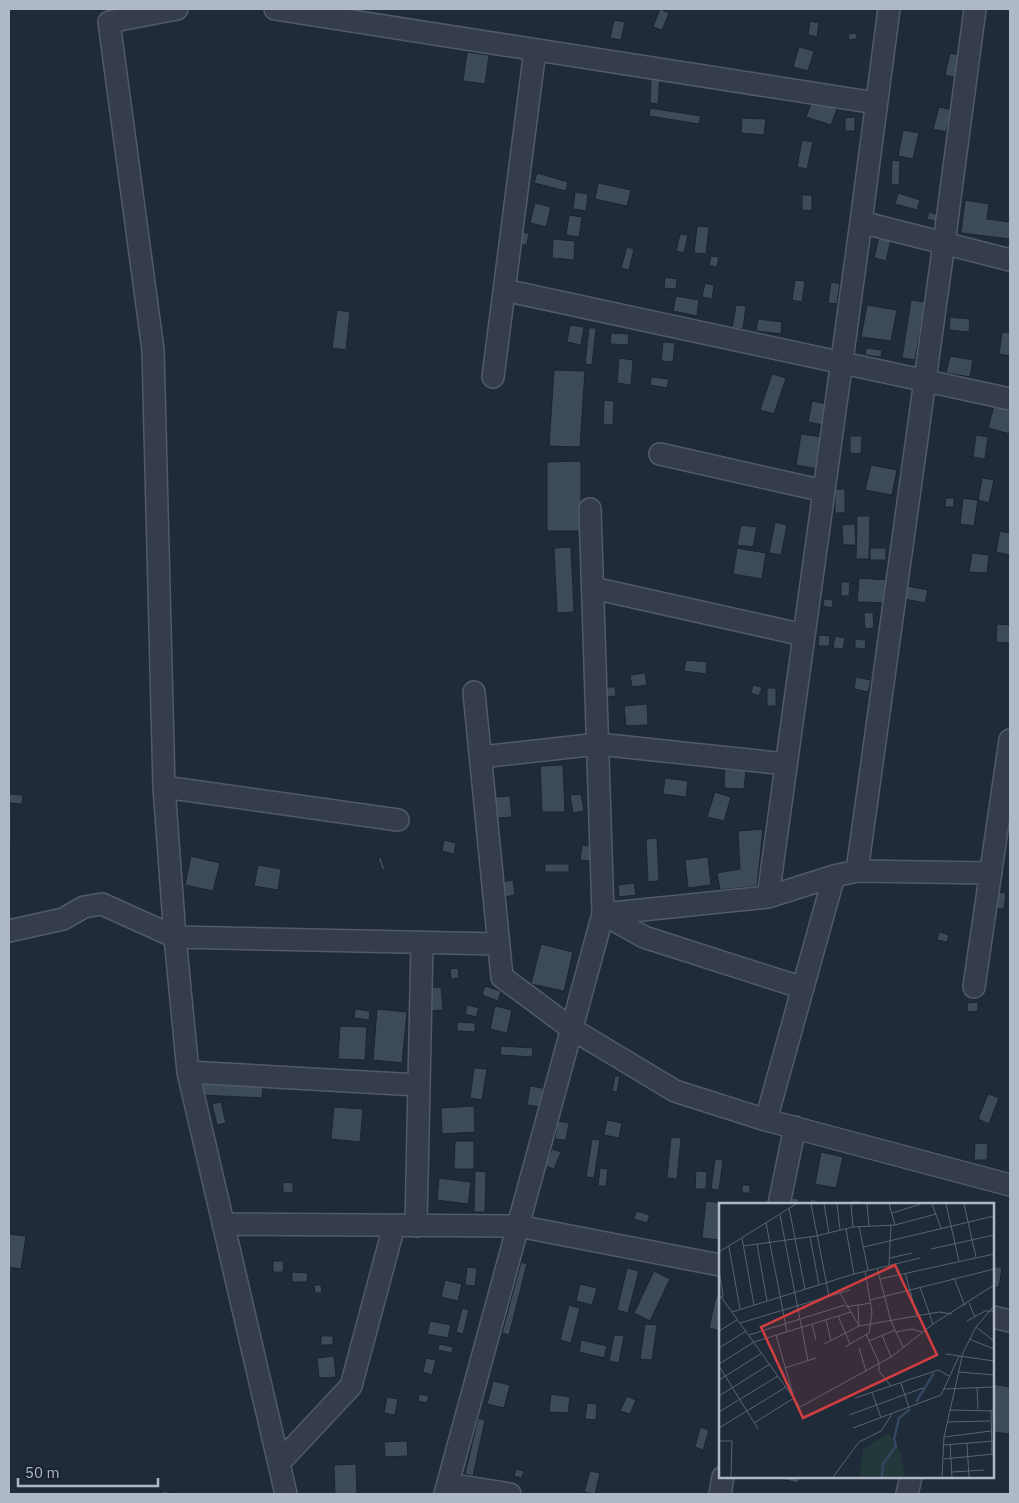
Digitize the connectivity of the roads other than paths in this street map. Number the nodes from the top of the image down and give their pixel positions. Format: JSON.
{"nodes":[{"id":1,"x":177,"y":9,"type":"edge"},
{"id":2,"x":275,"y":9,"type":"edge"},
{"id":3,"x":889,"y":9,"type":"edge"},
{"id":4,"x":975,"y":9,"type":"edge"},
{"id":5,"x":535,"y":50,"type":"junction"},
{"id":6,"x":876,"y":104,"type":"junction"},
{"id":7,"x":861,"y":222,"type":"junction"},
{"id":8,"x":944,"y":243,"type":"junction"},
{"id":9,"x":1010,"y":260,"type":"edge"},
{"id":10,"x":504,"y":290,"type":"junction"},
{"id":11,"x":842,"y":363,"type":"junction"},
{"id":12,"x":493,"y":377,"type":"dead end"},
{"id":13,"x":925,"y":381,"type":"junction"},
{"id":14,"x":1010,"y":399,"type":"edge"},
{"id":15,"x":660,"y":454,"type":"dead end"},
{"id":16,"x":824,"y":491,"type":"junction"},
{"id":17,"x":590,"y":509,"type":"dead end"},
{"id":18,"x":593,"y":588,"type":"junction"},
{"id":19,"x":804,"y":635,"type":"junction"},
{"id":20,"x":474,"y":692,"type":"dead end"},
{"id":21,"x":1010,"y":740,"type":"edge"},
{"id":22,"x":598,"y":744,"type":"junction"},
{"id":23,"x":480,"y":757,"type":"junction"},
{"id":24,"x":786,"y":764,"type":"junction"},
{"id":25,"x":1008,"y":764,"type":"edge"},
{"id":26,"x":164,"y":787,"type":"junction"},
{"id":27,"x":398,"y":820,"type":"dead end"},
{"id":28,"x":857,"y":871,"type":"junction"},
{"id":29,"x":991,"y":873,"type":"junction"},
{"id":30,"x":834,"y":876,"type":"junction"},
{"id":31,"x":768,"y":897,"type":"junction"},
{"id":32,"x":604,"y":914,"type":"junction"},
{"id":33,"x":9,"y":931,"type":"edge"},
{"id":34,"x":175,"y":937,"type":"junction"},
{"id":35,"x":422,"y":943,"type":"junction"},
{"id":36,"x":499,"y":944,"type":"junction"},
{"id":37,"x":974,"y":987,"type":"dead end"},
{"id":38,"x":803,"y":988,"type":"junction"},
{"id":39,"x":572,"y":1029,"type":"junction"},
{"id":40,"x":188,"y":1072,"type":"junction"},
{"id":41,"x":418,"y":1085,"type":"junction"},
{"id":42,"x":766,"y":1120,"type":"junction"},
{"id":43,"x":795,"y":1127,"type":"junction"},
{"id":44,"x":1010,"y":1185,"type":"edge"},
{"id":45,"x":779,"y":1203,"type":"edge"},
{"id":46,"x":223,"y":1224,"type":"junction"},
{"id":47,"x":394,"y":1226,"type":"junction"},
{"id":48,"x":416,"y":1226,"type":"junction"},
{"id":49,"x":518,"y":1226,"type":"junction"},
{"id":50,"x":719,"y":1265,"type":"edge"},
{"id":51,"x":994,"y":1318,"type":"edge"},
{"id":52,"x":1010,"y":1321,"type":"edge"},
{"id":53,"x":279,"y":1463,"type":"junction"},
{"id":54,"x":723,"y":1478,"type":"edge"},
{"id":55,"x":911,"y":1478,"type":"edge"},
{"id":56,"x":446,"y":1489,"type":"edge"},
{"id":57,"x":286,"y":1494,"type":"edge"},
{"id":58,"x":510,"y":1494,"type":"edge"},
{"id":59,"x":720,"y":1494,"type":"edge"},
{"id":60,"x":908,"y":1494,"type":"edge"}],
"edges":[{"from":1,"to":26,"type":"street"},
{"from":2,"to":5,"type":"street"},
{"from":3,"to":6,"type":"street"},
{"from":4,"to":8,"type":"street"},
{"from":5,"to":6,"type":"street"},
{"from":5,"to":10,"type":"street"},
{"from":6,"to":7,"type":"street"},
{"from":7,"to":8,"type":"street"},
{"from":7,"to":11,"type":"street"},
{"from":8,"to":9,"type":"street"},
{"from":8,"to":13,"type":"street"},
{"from":10,"to":11,"type":"street"},
{"from":10,"to":12,"type":"street"},
{"from":11,"to":13,"type":"street"},
{"from":11,"to":16,"type":"street"},
{"from":13,"to":14,"type":"street"},
{"from":13,"to":28,"type":"street"},
{"from":15,"to":16,"type":"street"},
{"from":16,"to":19,"type":"street"},
{"from":17,"to":18,"type":"street"},
{"from":18,"to":19,"type":"street"},
{"from":18,"to":22,"type":"street"},
{"from":19,"to":24,"type":"street"},
{"from":20,"to":23,"type":"street"},
{"from":21,"to":25,"type":"street"},
{"from":22,"to":23,"type":"street"},
{"from":22,"to":24,"type":"street"},
{"from":22,"to":32,"type":"street"},
{"from":23,"to":36,"type":"street"},
{"from":24,"to":31,"type":"street"},
{"from":25,"to":29,"type":"street"},
{"from":26,"to":27,"type":"street"},
{"from":26,"to":34,"type":"street"},
{"from":28,"to":29,"type":"street"},
{"from":28,"to":30,"type":"street"},
{"from":29,"to":37,"type":"street"},
{"from":30,"to":31,"type":"street"},
{"from":30,"to":38,"type":"street"},
{"from":31,"to":32,"type":"street"},
{"from":32,"to":38,"type":"street"},
{"from":32,"to":39,"type":"street"},
{"from":33,"to":34,"type":"street"},
{"from":34,"to":35,"type":"street"},
{"from":34,"to":40,"type":"street"},
{"from":35,"to":36,"type":"street"},
{"from":35,"to":41,"type":"street"},
{"from":36,"to":39,"type":"street"},
{"from":38,"to":42,"type":"street"},
{"from":39,"to":42,"type":"street"},
{"from":39,"to":49,"type":"street"},
{"from":40,"to":41,"type":"street"},
{"from":40,"to":46,"type":"street"},
{"from":41,"to":48,"type":"street"},
{"from":42,"to":43,"type":"street"},
{"from":43,"to":44,"type":"street"},
{"from":43,"to":45,"type":"street"},
{"from":46,"to":47,"type":"street"},
{"from":46,"to":53,"type":"street"},
{"from":47,"to":48,"type":"street"},
{"from":47,"to":53,"type":"street"},
{"from":48,"to":49,"type":"street"},
{"from":49,"to":50,"type":"street"},
{"from":49,"to":56,"type":"street"},
{"from":51,"to":52,"type":"street"},
{"from":53,"to":57,"type":"street"},
{"from":54,"to":59,"type":"street"},
{"from":55,"to":60,"type":"street"},
{"from":56,"to":58,"type":"street"}]}
